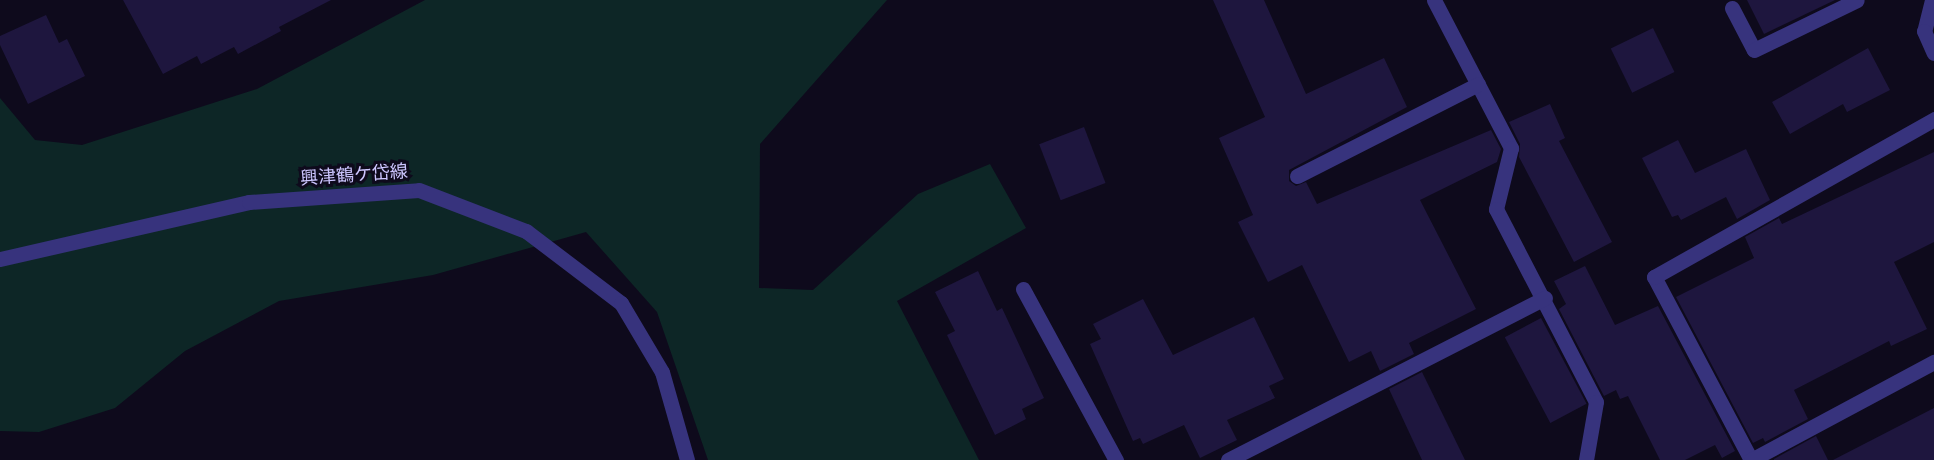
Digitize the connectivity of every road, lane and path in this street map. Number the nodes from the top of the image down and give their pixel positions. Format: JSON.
{"nodes":[{"id":1,"x":1434,"y":0,"type":"edge"},
{"id":2,"x":1857,"y":0,"type":"edge"},
{"id":3,"x":1932,"y":0,"type":"edge"},
{"id":4,"x":1732,"y":8,"type":"dead end"},
{"id":5,"x":1934,"y":53,"type":"edge"},
{"id":6,"x":1478,"y":84,"type":"junction"},
{"id":7,"x":1934,"y":119,"type":"edge"},
{"id":8,"x":1297,"y":176,"type":"dead end"},
{"id":9,"x":0,"y":259,"type":"edge"},
{"id":10,"x":1023,"y":289,"type":"dead end"},
{"id":11,"x":1545,"y":298,"type":"junction"},
{"id":12,"x":1934,"y":362,"type":"edge"},
{"id":13,"x":1750,"y":459,"type":"edge"},
{"id":14,"x":687,"y":460,"type":"edge"},
{"id":15,"x":1116,"y":460,"type":"edge"},
{"id":16,"x":1227,"y":460,"type":"edge"},
{"id":17,"x":1586,"y":460,"type":"edge"}],
"edges":[{"from":1,"to":6,"type":"street"},
{"from":2,"to":4,"type":"street"},
{"from":3,"to":5,"type":"street"},
{"from":6,"to":8,"type":"street"},
{"from":6,"to":11,"type":"street"},
{"from":7,"to":13,"type":"street"},
{"from":9,"to":14,"type":"street","name":"興津鶴ケ岱線"},
{"from":10,"to":15,"type":"street"},
{"from":11,"to":16,"type":"street"},
{"from":11,"to":17,"type":"street"},
{"from":12,"to":13,"type":"street"}]}
